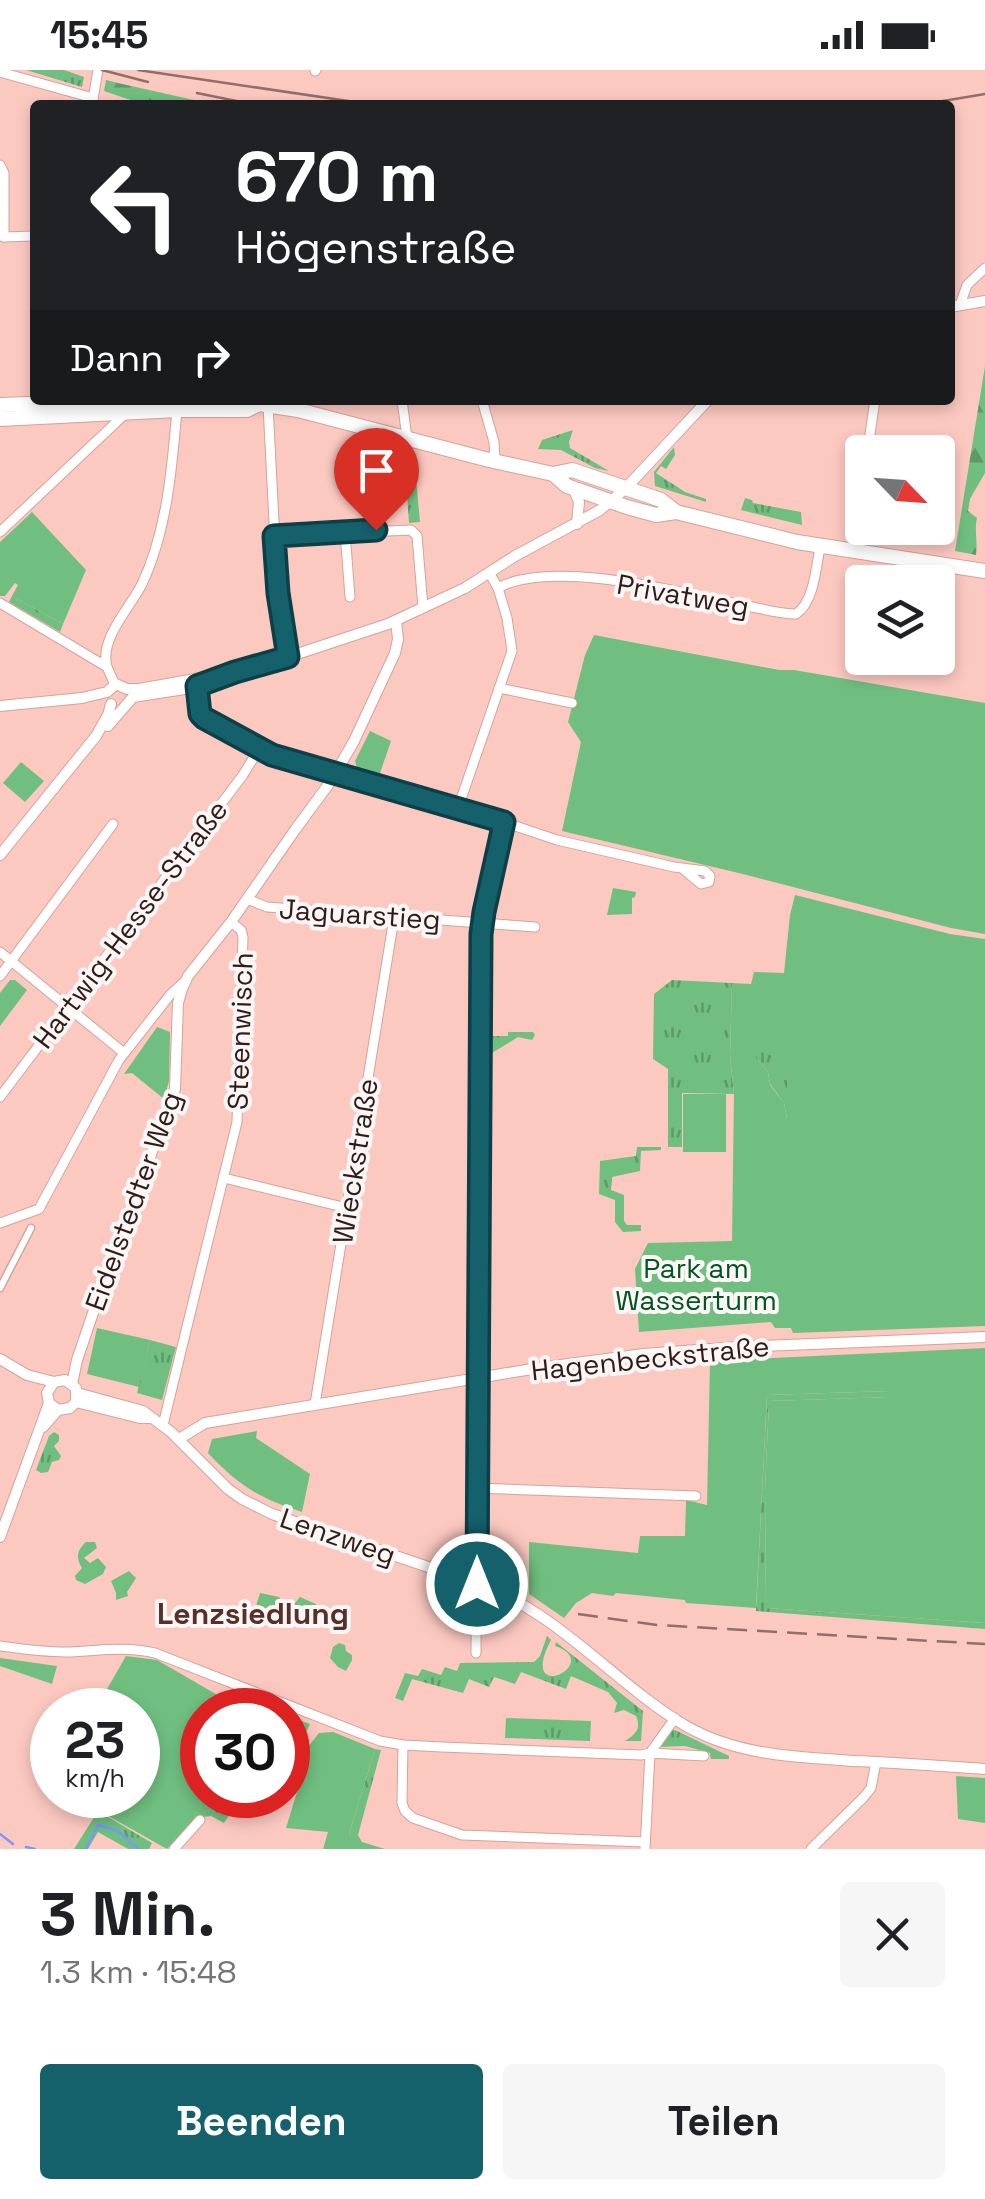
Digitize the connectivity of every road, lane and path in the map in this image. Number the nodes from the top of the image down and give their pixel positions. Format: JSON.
{"nodes":[{"id":1,"x":98,"y":70,"type":"edge"},
{"id":2,"x":0,"y":72,"type":"edge"},
{"id":3,"x":89,"y":100,"type":"edge"},
{"id":4,"x":92,"y":100,"type":"edge"},
{"id":5,"x":0,"y":165,"type":"edge"},
{"id":6,"x":30,"y":236,"type":"edge"},
{"id":7,"x":2,"y":237,"type":"edge"},
{"id":8,"x":985,"y":268,"type":"edge"},
{"id":9,"x":985,"y":302,"type":"edge"},
{"id":10,"x":955,"y":306,"type":"edge"},
{"id":11,"x":52,"y":405,"type":"edge"},
{"id":12,"x":254,"y":405,"type":"edge"},
{"id":13,"x":259,"y":405,"type":"edge"},
{"id":14,"x":272,"y":405,"type":"edge"},
{"id":15,"x":403,"y":405,"type":"edge"},
{"id":16,"x":483,"y":405,"type":"edge"},
{"id":17,"x":703,"y":405,"type":"edge"},
{"id":18,"x":874,"y":405,"type":"edge"},
{"id":19,"x":0,"y":406,"type":"edge"},
{"id":20,"x":177,"y":410,"type":"junction"},
{"id":21,"x":128,"y":413,"type":"junction"},
{"id":22,"x":92,"y":415,"type":"junction"},
{"id":23,"x":0,"y":419,"type":"edge"},
{"id":24,"x":870,"y":434,"type":"dead end"},
{"id":25,"x":100,"y":437,"type":"junction"},
{"id":26,"x":406,"y":438,"type":"junction"},
{"id":27,"x":495,"y":461,"type":"junction"},
{"id":28,"x":553,"y":474,"type":"junction"},
{"id":29,"x":573,"y":488,"type":"junction"},
{"id":30,"x":624,"y":488,"type":"junction"},
{"id":31,"x":611,"y":502,"type":"junction"},
{"id":32,"x":676,"y":512,"type":"junction"},
{"id":33,"x":577,"y":524,"type":"junction"},
{"id":34,"x":0,"y":532,"type":"edge"},
{"id":35,"x":345,"y":532,"type":"junction"},
{"id":36,"x":274,"y":536,"type":"junction"},
{"id":37,"x":820,"y":546,"type":"junction"},
{"id":38,"x":985,"y":571,"type":"edge"},
{"id":39,"x":490,"y":574,"type":"junction"},
{"id":40,"x":498,"y":588,"type":"junction"},
{"id":41,"x":350,"y":597,"type":"dead end"},
{"id":42,"x":0,"y":604,"type":"edge"},
{"id":43,"x":424,"y":607,"type":"junction"},
{"id":44,"x":396,"y":621,"type":"junction"},
{"id":45,"x":288,"y":657,"type":"junction"},
{"id":46,"x":107,"y":667,"type":"junction"},
{"id":47,"x":196,"y":683,"type":"junction"},
{"id":48,"x":500,"y":688,"type":"junction"},
{"id":49,"x":117,"y":697,"type":"junction"},
{"id":50,"x":572,"y":702,"type":"dead end"},
{"id":51,"x":0,"y":706,"type":"edge"},
{"id":52,"x":259,"y":749,"type":"junction"},
{"id":53,"x":336,"y":774,"type":"junction"},
{"id":54,"x":458,"y":808,"type":"junction"},
{"id":55,"x":504,"y":822,"type":"junction"},
{"id":56,"x":113,"y":824,"type":"dead end"},
{"id":57,"x":0,"y":855,"type":"edge"},
{"id":58,"x":682,"y":868,"type":"dead end"},
{"id":59,"x":247,"y":899,"type":"junction"},
{"id":60,"x":394,"y":918,"type":"junction"},
{"id":61,"x":232,"y":922,"type":"junction"},
{"id":62,"x":482,"y":924,"type":"junction"},
{"id":63,"x":536,"y":927,"type":"dead end"},
{"id":64,"x":0,"y":952,"type":"edge"},
{"id":65,"x":11,"y":961,"type":"junction"},
{"id":66,"x":0,"y":976,"type":"edge"},
{"id":67,"x":185,"y":982,"type":"junction"},
{"id":68,"x":67,"y":1007,"type":"junction"},
{"id":69,"x":124,"y":1053,"type":"junction"},
{"id":70,"x":0,"y":1097,"type":"edge"},
{"id":71,"x":224,"y":1178,"type":"junction"},
{"id":72,"x":347,"y":1208,"type":"junction"},
{"id":73,"x":0,"y":1223,"type":"edge"},
{"id":74,"x":32,"y":1228,"type":"dead end"},
{"id":75,"x":0,"y":1288,"type":"edge"},
{"id":76,"x":985,"y":1337,"type":"edge"},
{"id":77,"x":0,"y":1359,"type":"edge"},
{"id":78,"x":478,"y":1377,"type":"junction"},
{"id":79,"x":62,"y":1394,"type":"junction"},
{"id":80,"x":315,"y":1404,"type":"junction"},
{"id":81,"x":162,"y":1425,"type":"junction"},
{"id":82,"x":179,"y":1439,"type":"junction"},
{"id":83,"x":478,"y":1488,"type":"junction"},
{"id":84,"x":696,"y":1496,"type":"dead end"},
{"id":85,"x":0,"y":1538,"type":"edge"},
{"id":86,"x":477,"y":1584,"type":"junction"},
{"id":87,"x":0,"y":1646,"type":"edge"},
{"id":88,"x":476,"y":1653,"type":"dead end"},
{"id":89,"x":675,"y":1718,"type":"junction"},
{"id":90,"x":402,"y":1745,"type":"junction"},
{"id":91,"x":650,"y":1753,"type":"junction"},
{"id":92,"x":704,"y":1756,"type":"dead end"},
{"id":93,"x":876,"y":1762,"type":"junction"},
{"id":94,"x":985,"y":1769,"type":"edge"},
{"id":95,"x":200,"y":1820,"type":"dead end"},
{"id":96,"x":645,"y":1846,"type":"edge"},
{"id":97,"x":174,"y":1849,"type":"edge"},
{"id":98,"x":811,"y":1849,"type":"edge"}],
"edges":[{"from":1,"to":4,"type":"street"},
{"from":2,"to":3,"type":"street"},
{"from":5,"to":7,"type":"street"},
{"from":6,"to":7,"type":"street"},
{"from":8,"to":10,"type":"street"},
{"from":9,"to":10,"type":"street"},
{"from":11,"to":19,"type":"main road"},
{"from":11,"to":22,"type":"main road"},
{"from":11,"to":23,"type":"main road"},
{"from":12,"to":20,"type":"main road"},
{"from":13,"to":36,"type":"street"},
{"from":14,"to":26,"type":"main road"},
{"from":15,"to":26,"type":"street"},
{"from":16,"to":27,"type":"street"},
{"from":17,"to":30,"type":"street"},
{"from":18,"to":24,"type":"street"},
{"from":20,"to":21,"type":"main road"},
{"from":20,"to":46,"type":"street"},
{"from":21,"to":22,"type":"main road"},
{"from":21,"to":25,"type":"street"},
{"from":22,"to":25,"type":"street"},
{"from":25,"to":34,"type":"street"},
{"from":26,"to":27,"type":"main road"},
{"from":27,"to":28,"type":"main road"},
{"from":28,"to":29,"type":"main road"},
{"from":28,"to":30,"type":"main road"},
{"from":29,"to":31,"type":"main road"},
{"from":29,"to":33,"type":"street"},
{"from":30,"to":31,"type":"street"},
{"from":30,"to":32,"type":"main road"},
{"from":31,"to":32,"type":"main road"},
{"from":31,"to":33,"type":"street"},
{"from":32,"to":37,"type":"main road"},
{"from":33,"to":39,"type":"street"},
{"from":35,"to":36,"type":"street"},
{"from":35,"to":41,"type":"street"},
{"from":35,"to":43,"type":"street"},
{"from":36,"to":45,"type":"street"},
{"from":37,"to":38,"type":"main road"},
{"from":37,"to":40,"type":"street","name":"Privatweg"},
{"from":39,"to":40,"type":"street"},
{"from":39,"to":43,"type":"street"},
{"from":40,"to":48,"type":"street"},
{"from":42,"to":46,"type":"street"},
{"from":43,"to":44,"type":"street"},
{"from":44,"to":45,"type":"street"},
{"from":44,"to":53,"type":"street","name":"Steenwisch"},
{"from":45,"to":47,"type":"street"},
{"from":46,"to":49,"type":"street"},
{"from":47,"to":49,"type":"street"},
{"from":47,"to":52,"type":"street"},
{"from":48,"to":50,"type":"street"},
{"from":48,"to":54,"type":"street"},
{"from":49,"to":51,"type":"street"},
{"from":49,"to":57,"type":"street"},
{"from":52,"to":53,"type":"street"},
{"from":52,"to":68,"type":"street","name":"Hartwig-Hesse-Straße"},
{"from":53,"to":54,"type":"street"},
{"from":53,"to":59,"type":"street","name":"Steenwisch"},
{"from":54,"to":55,"type":"street"},
{"from":55,"to":58,"type":"street"},
{"from":55,"to":62,"type":"street"},
{"from":56,"to":65,"type":"street"},
{"from":59,"to":60,"type":"street","name":"Jaguarstieg"},
{"from":59,"to":61,"type":"street","name":"Steenwisch"},
{"from":60,"to":62,"type":"street","name":"Jaguarstieg"},
{"from":60,"to":72,"type":"street","name":"Wieckstraße"},
{"from":61,"to":67,"type":"street"},
{"from":61,"to":71,"type":"street","name":"Steenwisch"},
{"from":62,"to":63,"type":"street","name":"Jaguarstieg"},
{"from":62,"to":78,"type":"street"},
{"from":64,"to":65,"type":"street"},
{"from":65,"to":66,"type":"street"},
{"from":65,"to":68,"type":"street"},
{"from":67,"to":69,"type":"street"},
{"from":67,"to":79,"type":"street","name":"Eidelstedter Weg"},
{"from":68,"to":69,"type":"street"},
{"from":68,"to":70,"type":"street","name":"Hartwig-Hesse-Straße"},
{"from":69,"to":73,"type":"street"},
{"from":71,"to":72,"type":"street"},
{"from":71,"to":81,"type":"street","name":"Steenwisch"},
{"from":72,"to":80,"type":"street","name":"Wieckstraße"},
{"from":74,"to":75,"type":"street"},
{"from":76,"to":78,"type":"street","name":"Hagenbeckstraße"},
{"from":77,"to":79,"type":"street"},
{"from":78,"to":80,"type":"street","name":"Hagenbeckstraße"},
{"from":78,"to":83,"type":"street"},
{"from":79,"to":81,"type":"street"},
{"from":79,"to":85,"type":"street","name":"Eidelstedter Weg"},
{"from":80,"to":82,"type":"street","name":"Hagenbeckstraße"},
{"from":81,"to":82,"type":"street"},
{"from":82,"to":86,"type":"street","name":"Lenzweg"},
{"from":83,"to":84,"type":"street"},
{"from":83,"to":86,"type":"street"},
{"from":86,"to":88,"type":"street"},
{"from":86,"to":89,"type":"street","name":"Lenzweg"},
{"from":87,"to":90,"type":"street"},
{"from":89,"to":91,"type":"street"},
{"from":89,"to":93,"type":"street","name":"Lenzweg"},
{"from":90,"to":91,"type":"street"},
{"from":90,"to":96,"type":"street"},
{"from":91,"to":92,"type":"street"},
{"from":91,"to":96,"type":"street"},
{"from":93,"to":94,"type":"street","name":"Lenzweg"},
{"from":93,"to":98,"type":"street"},
{"from":95,"to":97,"type":"street"}]}
